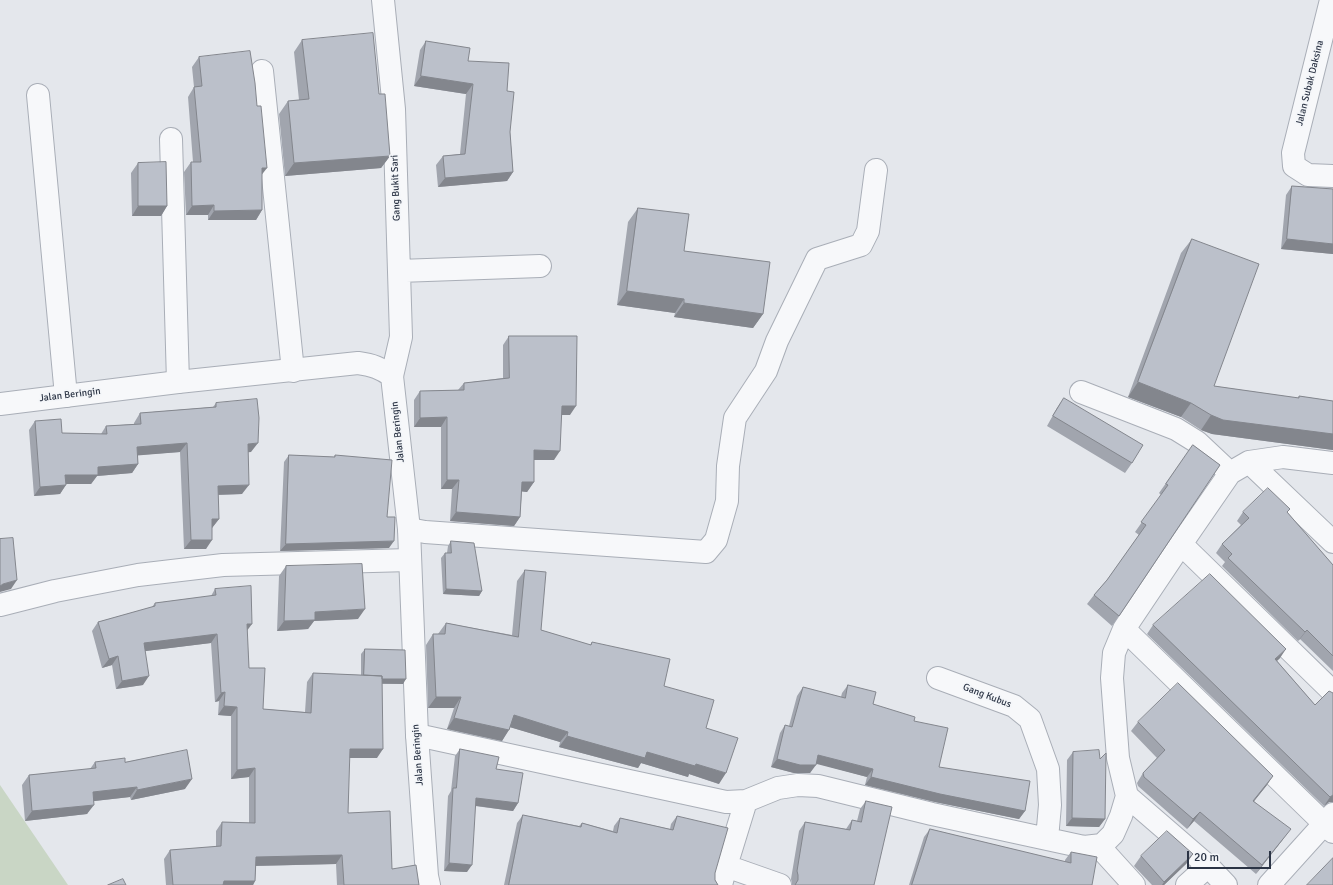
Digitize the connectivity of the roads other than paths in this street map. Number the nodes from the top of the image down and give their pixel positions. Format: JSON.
{"nodes":[{"id":1,"x":383,"y":0,"type":"edge"},
{"id":2,"x":1331,"y":0,"type":"edge"},
{"id":3,"x":1324,"y":67,"type":"edge"},
{"id":4,"x":262,"y":71,"type":"dead end"},
{"id":5,"x":38,"y":95,"type":"dead end"},
{"id":6,"x":171,"y":139,"type":"dead end"},
{"id":7,"x":876,"y":170,"type":"dead end"},
{"id":8,"x":1333,"y":176,"type":"edge"},
{"id":9,"x":540,"y":266,"type":"dead end"},
{"id":10,"x":399,"y":271,"type":"junction"},
{"id":11,"x":293,"y":371,"type":"junction"},
{"id":12,"x":392,"y":376,"type":"junction"},
{"id":13,"x":178,"y":382,"type":"junction"},
{"id":14,"x":1081,"y":392,"type":"dead end"},
{"id":15,"x":66,"y":396,"type":"junction"},
{"id":16,"x":0,"y":404,"type":"edge"},
{"id":17,"x":1250,"y":462,"type":"junction"},
{"id":18,"x":1333,"y":463,"type":"edge"},
{"id":19,"x":1230,"y":473,"type":"junction"},
{"id":20,"x":409,"y":529,"type":"junction"},
{"id":21,"x":1333,"y":542,"type":"edge"},
{"id":22,"x":1180,"y":544,"type":"junction"},
{"id":23,"x":410,"y":560,"type":"junction"},
{"id":24,"x":0,"y":605,"type":"edge"},
{"id":25,"x":1124,"y":629,"type":"junction"},
{"id":26,"x":938,"y":678,"type":"dead end"},
{"id":27,"x":1333,"y":692,"type":"edge"},
{"id":28,"x":416,"y":735,"type":"junction"},
{"id":29,"x":1127,"y":796,"type":"junction"},
{"id":30,"x":746,"y":801,"type":"junction"},
{"id":31,"x":1330,"y":823,"type":"edge"},
{"id":32,"x":1047,"y":839,"type":"junction"},
{"id":33,"x":1102,"y":845,"type":"junction"},
{"id":34,"x":1208,"y":866,"type":"junction"},
{"id":35,"x":724,"y":875,"type":"edge"},
{"id":36,"x":429,"y":885,"type":"edge"},
{"id":37,"x":780,"y":885,"type":"edge"},
{"id":38,"x":1134,"y":885,"type":"edge"},
{"id":39,"x":1187,"y":885,"type":"edge"},
{"id":40,"x":1226,"y":885,"type":"edge"},
{"id":41,"x":1269,"y":885,"type":"edge"}],
"edges":[{"from":1,"to":10,"type":"street","name":"Gang Bukit Sari"},
{"from":2,"to":3,"type":"street","name":"Jalan Subak Daksina"},
{"from":3,"to":8,"type":"street","name":"Jalan Subak Daksina"},
{"from":4,"to":11,"type":"street"},
{"from":5,"to":15,"type":"street"},
{"from":6,"to":13,"type":"street"},
{"from":7,"to":20,"type":"street"},
{"from":9,"to":10,"type":"street"},
{"from":10,"to":12,"type":"street","name":"Gang Bukit Sari"},
{"from":11,"to":12,"type":"street","name":"Jalan Beringin"},
{"from":11,"to":13,"type":"street","name":"Jalan Beringin"},
{"from":12,"to":20,"type":"street","name":"Jalan Beringin"},
{"from":13,"to":15,"type":"street","name":"Jalan Beringin"},
{"from":14,"to":19,"type":"street"},
{"from":15,"to":16,"type":"street","name":"Jalan Beringin"},
{"from":17,"to":18,"type":"street"},
{"from":17,"to":19,"type":"street"},
{"from":17,"to":21,"type":"street"},
{"from":19,"to":22,"type":"street"},
{"from":20,"to":23,"type":"street","name":"Jalan Beringin"},
{"from":22,"to":25,"type":"street"},
{"from":22,"to":27,"type":"street"},
{"from":23,"to":24,"type":"street"},
{"from":23,"to":28,"type":"street","name":"Jalan Beringin"},
{"from":25,"to":29,"type":"street"},
{"from":25,"to":31,"type":"street"},
{"from":26,"to":32,"type":"street","name":"Gang Kubus"},
{"from":28,"to":30,"type":"street"},
{"from":28,"to":36,"type":"street","name":"Jalan Beringin"},
{"from":29,"to":33,"type":"street"},
{"from":29,"to":34,"type":"street"},
{"from":30,"to":32,"type":"street"},
{"from":30,"to":35,"type":"street"},
{"from":31,"to":41,"type":"street"},
{"from":32,"to":33,"type":"street"},
{"from":33,"to":38,"type":"street"},
{"from":34,"to":39,"type":"street"},
{"from":34,"to":40,"type":"street"},
{"from":35,"to":37,"type":"street"}]}
